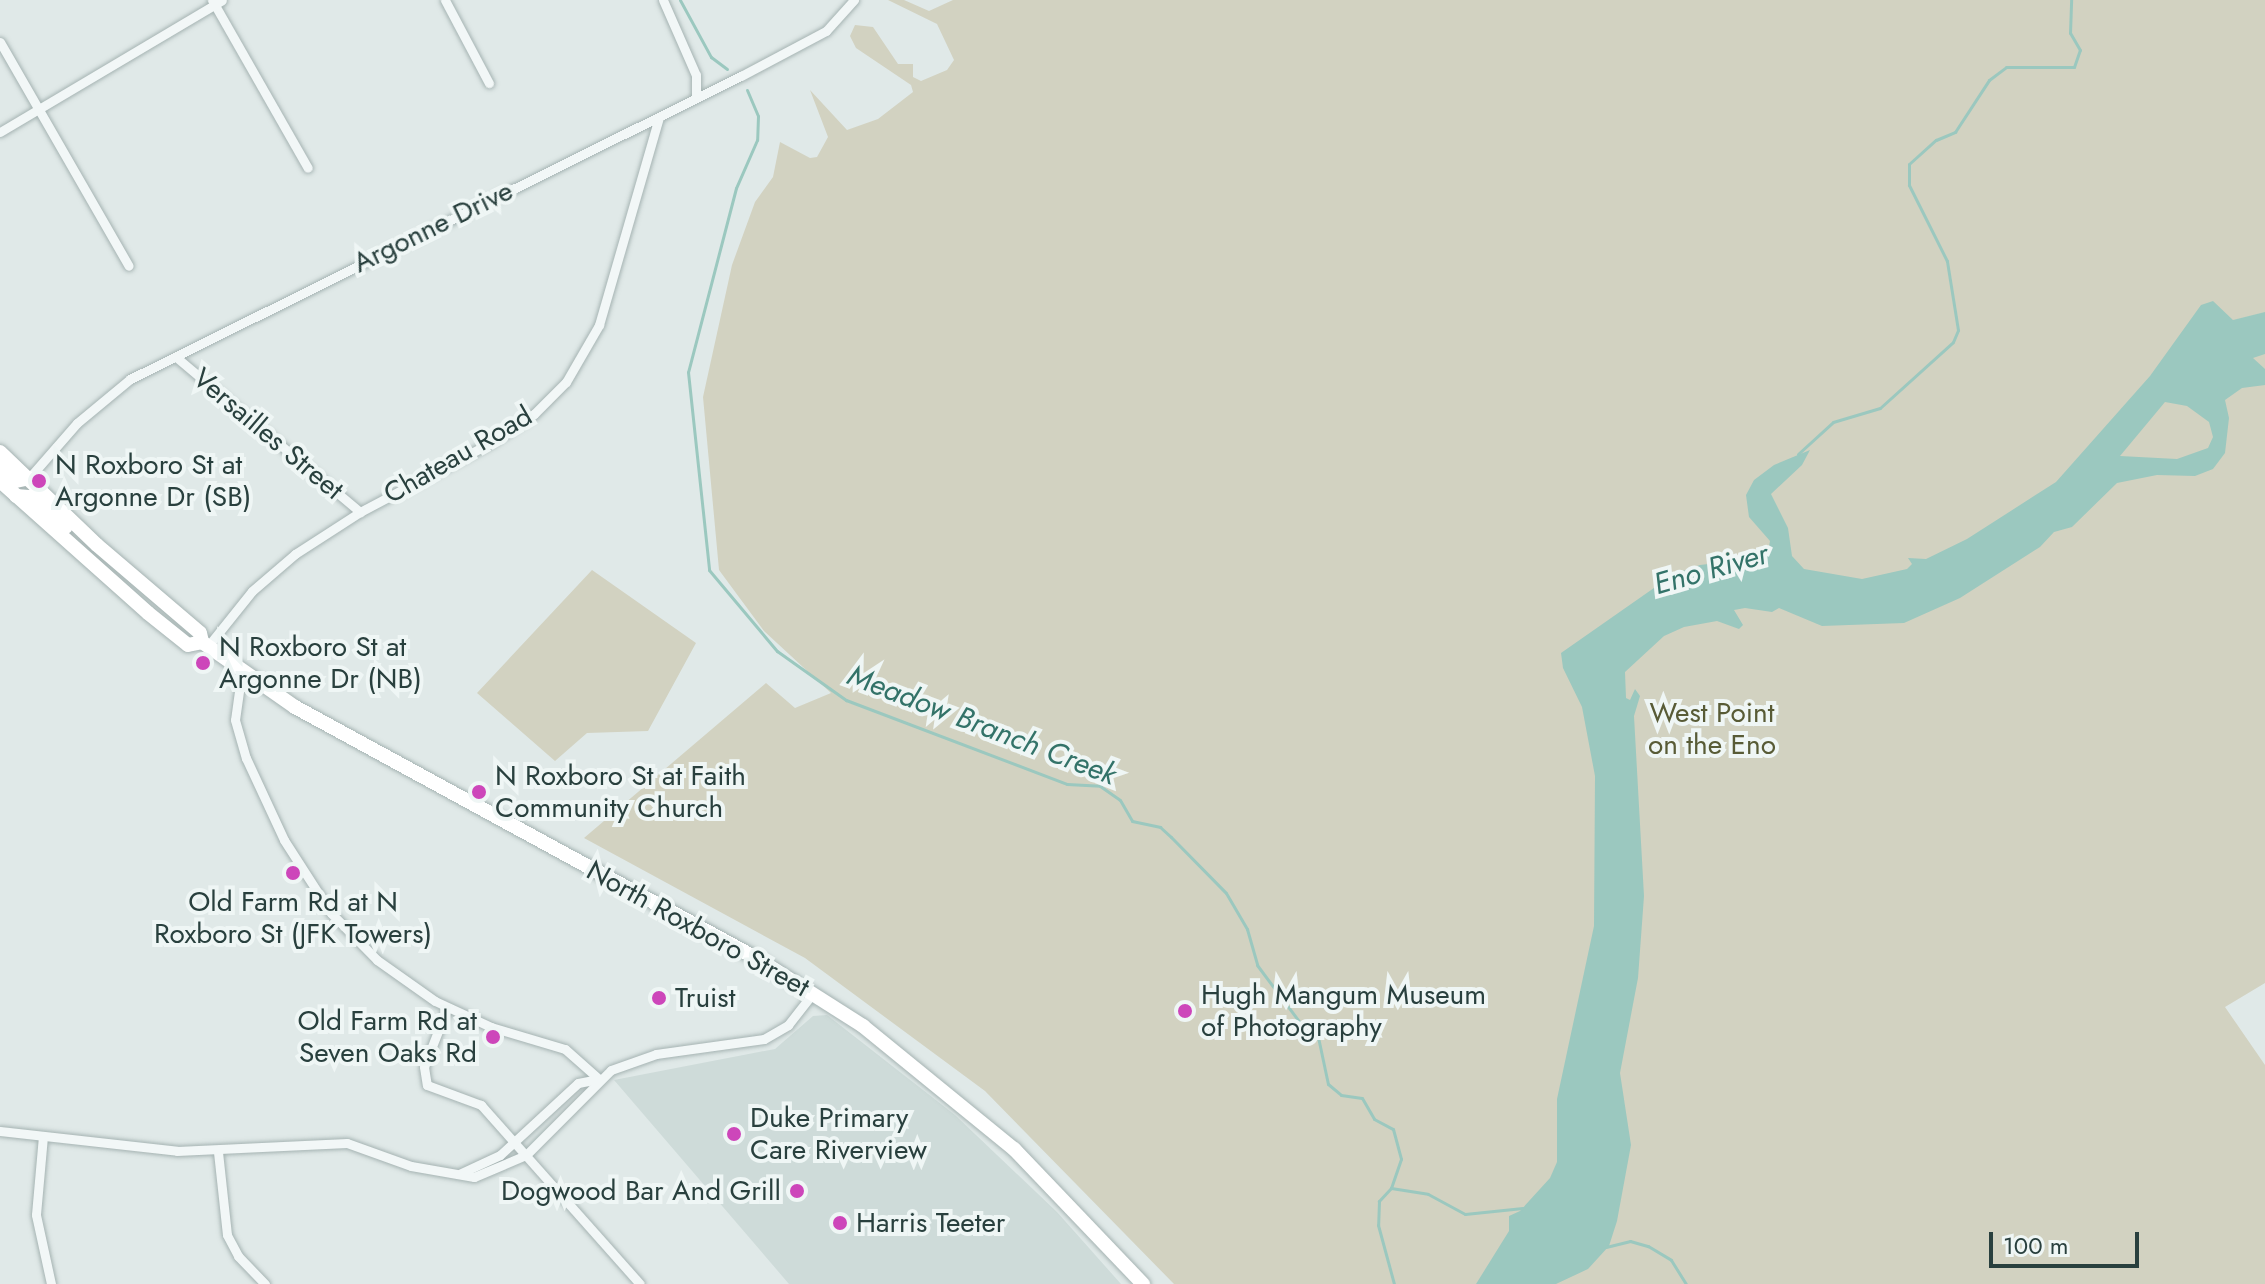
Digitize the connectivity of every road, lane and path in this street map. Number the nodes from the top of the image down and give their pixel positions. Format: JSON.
{"nodes":[{"id":1,"x":445,"y":0,"type":"edge"},
{"id":2,"x":663,"y":0,"type":"edge"},
{"id":3,"x":854,"y":0,"type":"edge"},
{"id":4,"x":216,"y":1,"type":"edge"},
{"id":5,"x":0,"y":42,"type":"edge"},
{"id":6,"x":489,"y":83,"type":"dead end"},
{"id":7,"x":696,"y":96,"type":"junction"},
{"id":8,"x":37,"y":106,"type":"junction"},
{"id":9,"x":659,"y":117,"type":"junction"},
{"id":10,"x":0,"y":132,"type":"edge"},
{"id":11,"x":308,"y":168,"type":"dead end"},
{"id":12,"x":129,"y":266,"type":"dead end"},
{"id":13,"x":176,"y":357,"type":"junction"},
{"id":14,"x":0,"y":452,"type":"edge"},
{"id":15,"x":0,"y":467,"type":"edge"},
{"id":16,"x":29,"y":478,"type":"junction"},
{"id":17,"x":0,"y":481,"type":"edge"},
{"id":18,"x":16,"y":496,"type":"junction"},
{"id":19,"x":360,"y":512,"type":"junction"},
{"id":20,"x":97,"y":545,"type":"junction"},
{"id":21,"x":205,"y":644,"type":"junction"},
{"id":22,"x":242,"y":670,"type":"junction"},
{"id":23,"x":813,"y":993,"type":"junction"},
{"id":24,"x":447,"y":1008,"type":"junction"},
{"id":25,"x":599,"y":1079,"type":"junction"},
{"id":26,"x":0,"y":1131,"type":"edge"},
{"id":27,"x":43,"y":1136,"type":"junction"},
{"id":28,"x":515,"y":1143,"type":"junction"},
{"id":29,"x":218,"y":1152,"type":"junction"},
{"id":30,"x":526,"y":1155,"type":"junction"},
{"id":31,"x":459,"y":1174,"type":"junction"},
{"id":32,"x":51,"y":1284,"type":"edge"},
{"id":33,"x":265,"y":1284,"type":"edge"},
{"id":34,"x":640,"y":1284,"type":"edge"},
{"id":35,"x":1143,"y":1284,"type":"edge"}],
"edges":[{"from":1,"to":6,"type":"street"},
{"from":2,"to":7,"type":"street"},
{"from":3,"to":7,"type":"street","name":"Argonne Drive"},
{"from":4,"to":8,"type":"street"},
{"from":4,"to":11,"type":"street"},
{"from":5,"to":8,"type":"street"},
{"from":7,"to":9,"type":"street","name":"Argonne Drive"},
{"from":8,"to":10,"type":"street"},
{"from":8,"to":12,"type":"street"},
{"from":9,"to":13,"type":"street","name":"Argonne Drive"},
{"from":9,"to":19,"type":"street","name":"Chateau Road"},
{"from":13,"to":16,"type":"street","name":"Argonne Drive"},
{"from":13,"to":19,"type":"street","name":"Versailles Street"},
{"from":14,"to":16,"type":"highway","name":"North Roxboro Street"},
{"from":15,"to":16,"type":"highway"},
{"from":16,"to":20,"type":"highway","name":"North Roxboro Street"},
{"from":17,"to":18,"type":"highway","name":"North Roxboro Street"},
{"from":18,"to":20,"type":"highway"},
{"from":18,"to":21,"type":"highway","name":"North Roxboro Street"},
{"from":19,"to":21,"type":"street","name":"Chateau Road"},
{"from":20,"to":21,"type":"highway","name":"North Roxboro Street"},
{"from":21,"to":22,"type":"highway","name":"North Roxboro Street"},
{"from":22,"to":23,"type":"highway","name":"North Roxboro Street"},
{"from":22,"to":24,"type":"street"},
{"from":23,"to":25,"type":"street"},
{"from":23,"to":35,"type":"highway","name":"North Roxboro Street"},
{"from":24,"to":25,"type":"street"},
{"from":24,"to":28,"type":"street"},
{"from":25,"to":28,"type":"street"},
{"from":25,"to":30,"type":"street"},
{"from":26,"to":27,"type":"street"},
{"from":27,"to":29,"type":"street"},
{"from":27,"to":32,"type":"street"},
{"from":28,"to":30,"type":"street"},
{"from":28,"to":31,"type":"street"},
{"from":29,"to":31,"type":"street"},
{"from":29,"to":33,"type":"street"},
{"from":30,"to":31,"type":"street"},
{"from":30,"to":34,"type":"street"}]}
